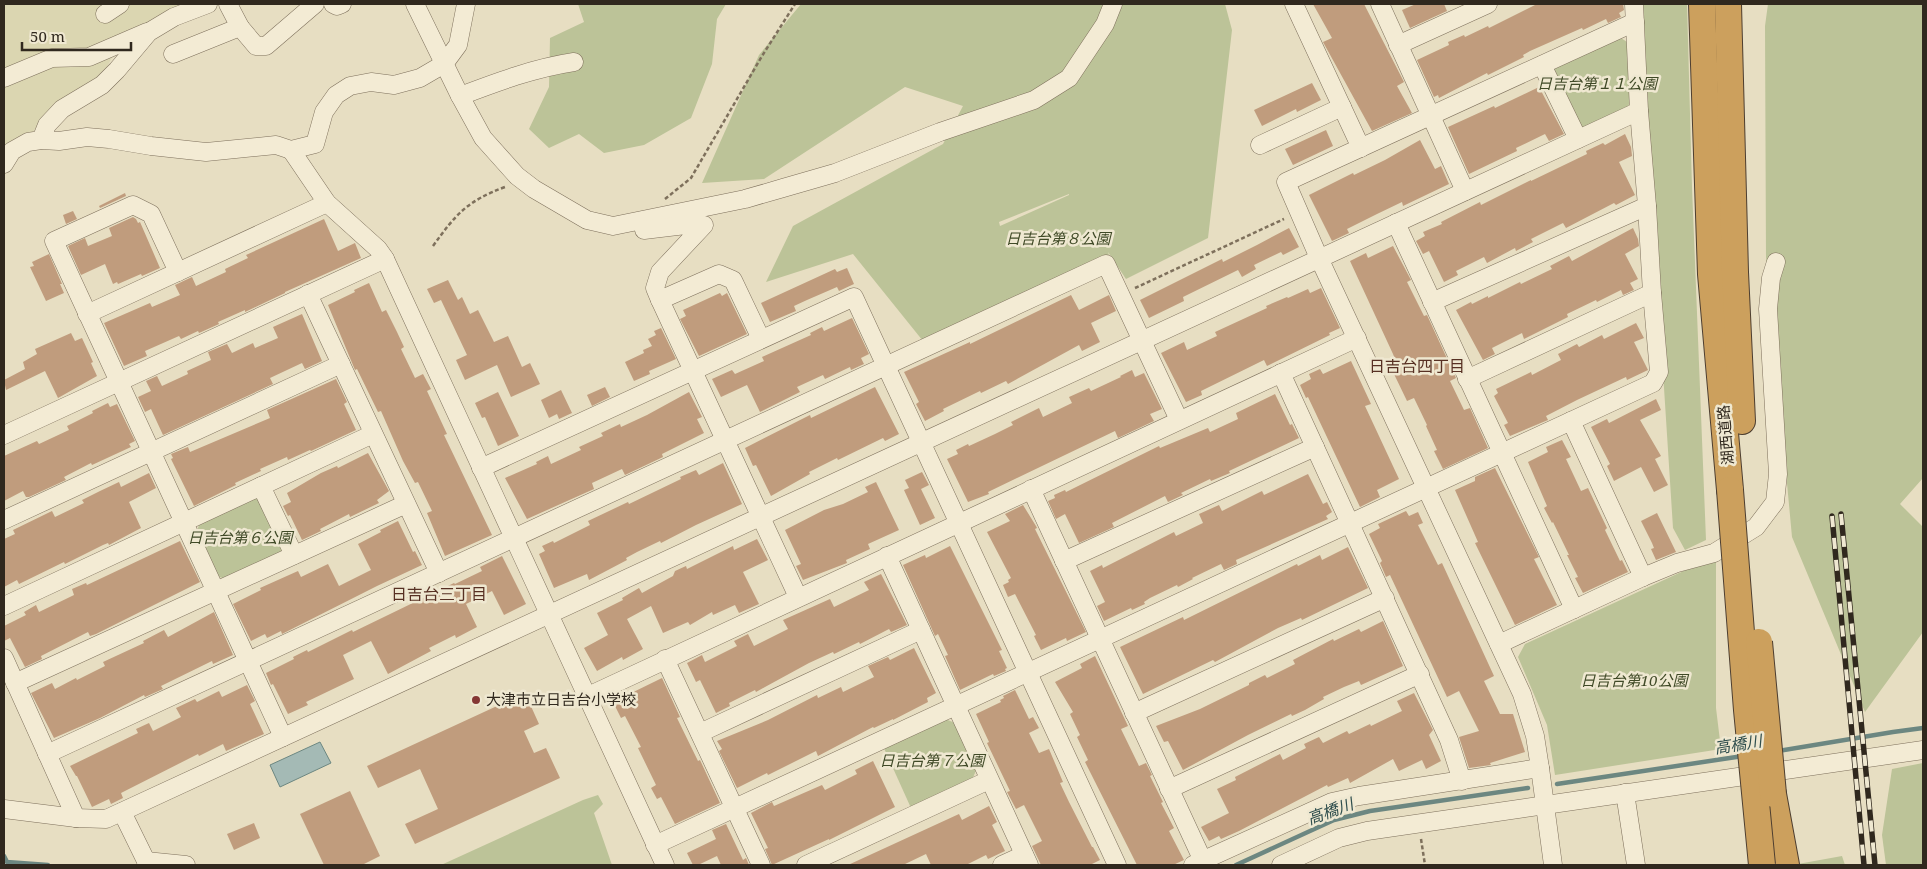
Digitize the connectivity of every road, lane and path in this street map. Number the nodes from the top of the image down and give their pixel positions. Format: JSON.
{"nodes":[{"id":1,"x":120,"y":4,"type":"edge"},
{"id":2,"x":208,"y":4,"type":"edge"},
{"id":3,"x":228,"y":4,"type":"edge"},
{"id":4,"x":314,"y":4,"type":"edge"},
{"id":5,"x":332,"y":4,"type":"edge"},
{"id":6,"x":342,"y":4,"type":"edge"},
{"id":7,"x":415,"y":4,"type":"edge"},
{"id":8,"x":466,"y":4,"type":"edge"},
{"id":9,"x":795,"y":4,"type":"edge"},
{"id":10,"x":1113,"y":4,"type":"edge"},
{"id":11,"x":1294,"y":4,"type":"edge"},
{"id":12,"x":1380,"y":4,"type":"edge"},
{"id":13,"x":1488,"y":4,"type":"edge"},
{"id":14,"x":1634,"y":4,"type":"edge"},
{"id":15,"x":1702,"y":4,"type":"edge"},
{"id":16,"x":1728,"y":4,"type":"edge"},
{"id":17,"x":105,"y":14,"type":"dead end"},
{"id":18,"x":1635,"y":22,"type":"junction"},
{"id":19,"x":240,"y":28,"type":"junction"},
{"id":20,"x":149,"y":32,"type":"junction"},
{"id":21,"x":1398,"y":45,"type":"junction"},
{"id":22,"x":173,"y":54,"type":"dead end"},
{"id":23,"x":574,"y":62,"type":"dead end"},
{"id":24,"x":444,"y":64,"type":"junction"},
{"id":25,"x":1542,"y":65,"type":"junction"},
{"id":26,"x":4,"y":78,"type":"edge"},
{"id":27,"x":460,"y":96,"type":"junction"},
{"id":28,"x":1342,"y":107,"type":"junction"},
{"id":29,"x":1639,"y":111,"type":"junction"},
{"id":30,"x":1431,"y":116,"type":"junction"},
{"id":31,"x":1578,"y":139,"type":"junction"},
{"id":32,"x":41,"y":140,"type":"junction"},
{"id":33,"x":1260,"y":145,"type":"dead end"},
{"id":34,"x":1361,"y":148,"type":"junction"},
{"id":35,"x":291,"y":150,"type":"junction"},
{"id":36,"x":4,"y":164,"type":"edge"},
{"id":37,"x":522,"y":180,"type":"junction"},
{"id":38,"x":1465,"y":191,"type":"junction"},
{"id":39,"x":664,"y":200,"type":"dead end"},
{"id":40,"x":326,"y":203,"type":"junction"},
{"id":41,"x":1647,"y":206,"type":"junction"},
{"id":42,"x":1299,"y":212,"type":"junction"},
{"id":43,"x":1396,"y":223,"type":"junction"},
{"id":44,"x":613,"y":226,"type":"junction"},
{"id":45,"x":433,"y":246,"type":"dead end"},
{"id":46,"x":1319,"y":258,"type":"junction"},
{"id":47,"x":385,"y":259,"type":"junction"},
{"id":48,"x":1776,"y":262,"type":"dead end"},
{"id":49,"x":178,"y":272,"type":"junction"},
{"id":50,"x":1652,"y":293,"type":"junction"},
{"id":51,"x":308,"y":294,"type":"junction"},
{"id":52,"x":1120,"y":295,"type":"junction"},
{"id":53,"x":660,"y":300,"type":"junction"},
{"id":54,"x":1432,"y":302,"type":"junction"},
{"id":55,"x":87,"y":314,"type":"junction"},
{"id":56,"x":1356,"y":338,"type":"junction"},
{"id":57,"x":761,"y":340,"type":"junction"},
{"id":58,"x":1141,"y":341,"type":"junction"},
{"id":59,"x":341,"y":364,"type":"junction"},
{"id":60,"x":885,"y":366,"type":"junction"},
{"id":61,"x":692,"y":371,"type":"junction"},
{"id":62,"x":1280,"y":373,"type":"junction"},
{"id":63,"x":1468,"y":379,"type":"junction"},
{"id":64,"x":119,"y":382,"type":"junction"},
{"id":65,"x":1179,"y":420,"type":"junction"},
{"id":66,"x":1571,"y":421,"type":"junction"},
{"id":67,"x":373,"y":434,"type":"junction"},
{"id":68,"x":4,"y":435,"type":"edge"},
{"id":69,"x":725,"y":440,"type":"junction"},
{"id":70,"x":921,"y":442,"type":"junction"},
{"id":71,"x":1315,"y":447,"type":"junction"},
{"id":72,"x":151,"y":452,"type":"junction"},
{"id":73,"x":1502,"y":453,"type":"junction"},
{"id":74,"x":481,"y":468,"type":"junction"},
{"id":75,"x":261,"y":486,"type":"junction"},
{"id":76,"x":1426,"y":488,"type":"junction"},
{"id":77,"x":1031,"y":489,"type":"junction"},
{"id":78,"x":1739,"y":490,"type":"junction"},
{"id":79,"x":406,"y":504,"type":"junction"},
{"id":80,"x":760,"y":517,"type":"junction"},
{"id":81,"x":4,"y":520,"type":"edge"},
{"id":82,"x":184,"y":522,"type":"junction"},
{"id":83,"x":958,"y":522,"type":"junction"},
{"id":84,"x":1351,"y":523,"type":"junction"},
{"id":85,"x":514,"y":538,"type":"junction"},
{"id":86,"x":294,"y":555,"type":"junction"},
{"id":87,"x":887,"y":556,"type":"junction"},
{"id":88,"x":1064,"y":561,"type":"junction"},
{"id":89,"x":439,"y":573,"type":"junction"},
{"id":90,"x":1643,"y":577,"type":"junction"},
{"id":91,"x":216,"y":591,"type":"junction"},
{"id":92,"x":798,"y":597,"type":"junction"},
{"id":93,"x":1385,"y":598,"type":"junction"},
{"id":94,"x":4,"y":606,"type":"edge"},
{"id":95,"x":1574,"y":609,"type":"junction"},
{"id":96,"x":549,"y":614,"type":"junction"},
{"id":97,"x":921,"y":630,"type":"junction"},
{"id":98,"x":1101,"y":639,"type":"junction"},
{"id":99,"x":1499,"y":644,"type":"junction"},
{"id":100,"x":4,"y":658,"type":"edge"},
{"id":101,"x":665,"y":660,"type":"junction"},
{"id":102,"x":248,"y":661,"type":"junction"},
{"id":103,"x":1028,"y":672,"type":"junction"},
{"id":104,"x":1420,"y":674,"type":"junction"},
{"id":105,"x":15,"y":683,"type":"junction"},
{"id":106,"x":586,"y":696,"type":"junction"},
{"id":107,"x":956,"y":706,"type":"junction"},
{"id":108,"x":1746,"y":710,"type":"junction"},
{"id":109,"x":1134,"y":713,"type":"junction"},
{"id":110,"x":700,"y":733,"type":"junction"},
{"id":111,"x":284,"y":737,"type":"junction"},
{"id":112,"x":1923,"y":750,"type":"edge"},
{"id":113,"x":47,"y":754,"type":"junction"},
{"id":114,"x":1540,"y":768,"type":"junction"},
{"id":115,"x":989,"y":780,"type":"junction"},
{"id":116,"x":1462,"y":781,"type":"junction"},
{"id":117,"x":1169,"y":789,"type":"junction"},
{"id":118,"x":1625,"y":793,"type":"junction"},
{"id":119,"x":1773,"y":794,"type":"junction"},
{"id":120,"x":1545,"y":805,"type":"junction"},
{"id":121,"x":735,"y":808,"type":"junction"},
{"id":122,"x":4,"y":809,"type":"edge"},
{"id":123,"x":122,"y":812,"type":"junction"},
{"id":124,"x":76,"y":818,"type":"junction"},
{"id":125,"x":1419,"y":822,"type":"junction"},
{"id":126,"x":655,"y":845,"type":"junction"},
{"id":127,"x":1026,"y":860,"type":"edge"},
{"id":128,"x":147,"y":863,"type":"edge"},
{"id":129,"x":1198,"y":863,"type":"edge"},
{"id":130,"x":186,"y":865,"type":"edge"},
{"id":131,"x":665,"y":865,"type":"edge"},
{"id":132,"x":761,"y":865,"type":"edge"},
{"id":133,"x":806,"y":865,"type":"edge"},
{"id":134,"x":1002,"y":865,"type":"edge"},
{"id":135,"x":1118,"y":865,"type":"edge"},
{"id":136,"x":1281,"y":865,"type":"edge"},
{"id":137,"x":1425,"y":865,"type":"edge"},
{"id":138,"x":1552,"y":865,"type":"edge"},
{"id":139,"x":1636,"y":865,"type":"edge"},
{"id":140,"x":1749,"y":865,"type":"edge"},
{"id":141,"x":1762,"y":865,"type":"edge"},
{"id":142,"x":1780,"y":865,"type":"edge"},
{"id":143,"x":1786,"y":865,"type":"edge"}],
"edges":[{"from":1,"to":17,"type":"street"},
{"from":2,"to":20,"type":"street"},
{"from":3,"to":19,"type":"street"},
{"from":4,"to":19,"type":"street"},
{"from":5,"to":6,"type":"street"},
{"from":7,"to":24,"type":"street"},
{"from":8,"to":24,"type":"street"},
{"from":9,"to":39,"type":"path"},
{"from":10,"to":44,"type":"street"},
{"from":11,"to":28,"type":"street"},
{"from":12,"to":21,"type":"street"},
{"from":13,"to":21,"type":"street"},
{"from":14,"to":18,"type":"street"},
{"from":15,"to":78,"type":"highway","name":"湖西道路"},
{"from":16,"to":78,"type":"highway","name":"湖西道路"},
{"from":18,"to":25,"type":"street"},
{"from":18,"to":29,"type":"street"},
{"from":19,"to":22,"type":"street"},
{"from":20,"to":26,"type":"street"},
{"from":20,"to":32,"type":"street"},
{"from":21,"to":30,"type":"street"},
{"from":23,"to":27,"type":"street"},
{"from":24,"to":27,"type":"street"},
{"from":24,"to":35,"type":"street"},
{"from":25,"to":30,"type":"street"},
{"from":25,"to":31,"type":"street"},
{"from":27,"to":37,"type":"street"},
{"from":28,"to":33,"type":"street"},
{"from":28,"to":34,"type":"street"},
{"from":29,"to":31,"type":"street"},
{"from":29,"to":41,"type":"street"},
{"from":30,"to":34,"type":"street"},
{"from":30,"to":38,"type":"street"},
{"from":31,"to":38,"type":"street"},
{"from":32,"to":35,"type":"street"},
{"from":32,"to":36,"type":"street"},
{"from":34,"to":42,"type":"street"},
{"from":35,"to":40,"type":"street"},
{"from":37,"to":44,"type":"street"},
{"from":37,"to":45,"type":"path"},
{"from":38,"to":43,"type":"street"},
{"from":40,"to":47,"type":"street"},
{"from":40,"to":49,"type":"street"},
{"from":41,"to":50,"type":"street"},
{"from":41,"to":54,"type":"street"},
{"from":42,"to":46,"type":"street"},
{"from":42,"to":52,"type":"path"},
{"from":43,"to":46,"type":"street"},
{"from":43,"to":54,"type":"street"},
{"from":44,"to":53,"type":"street"},
{"from":46,"to":56,"type":"street"},
{"from":46,"to":58,"type":"street"},
{"from":47,"to":51,"type":"street"},
{"from":47,"to":74,"type":"street"},
{"from":48,"to":90,"type":"street"},
{"from":49,"to":55,"type":"street"},
{"from":49,"to":55,"type":"street"},
{"from":50,"to":63,"type":"street"},
{"from":50,"to":66,"type":"street"},
{"from":51,"to":59,"type":"street"},
{"from":51,"to":64,"type":"street"},
{"from":52,"to":58,"type":"street"},
{"from":52,"to":60,"type":"street"},
{"from":53,"to":57,"type":"street"},
{"from":53,"to":61,"type":"street"},
{"from":54,"to":63,"type":"street"},
{"from":55,"to":64,"type":"street"},
{"from":56,"to":62,"type":"street"},
{"from":56,"to":76,"type":"street"},
{"from":57,"to":60,"type":"street"},
{"from":57,"to":61,"type":"street"},
{"from":58,"to":65,"type":"street"},
{"from":58,"to":70,"type":"street"},
{"from":59,"to":67,"type":"street"},
{"from":59,"to":72,"type":"street"},
{"from":60,"to":69,"type":"street"},
{"from":60,"to":70,"type":"street"},
{"from":61,"to":69,"type":"street"},
{"from":61,"to":74,"type":"street"},
{"from":62,"to":65,"type":"street"},
{"from":62,"to":71,"type":"street"},
{"from":63,"to":73,"type":"street"},
{"from":64,"to":68,"type":"street"},
{"from":64,"to":72,"type":"street"},
{"from":65,"to":77,"type":"street"},
{"from":66,"to":73,"type":"street"},
{"from":66,"to":90,"type":"street"},
{"from":67,"to":75,"type":"street"},
{"from":67,"to":79,"type":"street"},
{"from":69,"to":80,"type":"street"},
{"from":69,"to":85,"type":"street"},
{"from":70,"to":80,"type":"street"},
{"from":70,"to":83,"type":"street"},
{"from":71,"to":84,"type":"street"},
{"from":71,"to":88,"type":"street"},
{"from":72,"to":81,"type":"street"},
{"from":72,"to":82,"type":"street"},
{"from":73,"to":76,"type":"street"},
{"from":73,"to":95,"type":"street"},
{"from":74,"to":85,"type":"street"},
{"from":75,"to":82,"type":"street"},
{"from":75,"to":86,"type":"street"},
{"from":76,"to":84,"type":"street"},
{"from":76,"to":99,"type":"street"},
{"from":77,"to":83,"type":"street"},
{"from":77,"to":88,"type":"street"},
{"from":78,"to":108,"type":"highway","name":"湖西道路","bridge":true},
{"from":78,"to":119,"type":"highway","name":"湖西道路","bridge":true},
{"from":79,"to":86,"type":"street"},
{"from":79,"to":89,"type":"street"},
{"from":80,"to":92,"type":"street"},
{"from":80,"to":96,"type":"street"},
{"from":82,"to":91,"type":"street"},
{"from":82,"to":94,"type":"street"},
{"from":83,"to":87,"type":"street"},
{"from":83,"to":103,"type":"street"},
{"from":84,"to":93,"type":"street"},
{"from":84,"to":98,"type":"street"},
{"from":85,"to":89,"type":"street"},
{"from":85,"to":96,"type":"street"},
{"from":86,"to":91,"type":"street"},
{"from":87,"to":92,"type":"street"},
{"from":87,"to":97,"type":"street"},
{"from":88,"to":98,"type":"street"},
{"from":89,"to":102,"type":"street"},
{"from":90,"to":95,"type":"street"},
{"from":91,"to":102,"type":"street"},
{"from":91,"to":105,"type":"street"},
{"from":92,"to":101,"type":"street"},
{"from":93,"to":104,"type":"street"},
{"from":93,"to":109,"type":"street"},
{"from":95,"to":99,"type":"street"},
{"from":96,"to":106,"type":"street"},
{"from":96,"to":111,"type":"street"},
{"from":97,"to":107,"type":"street"},
{"from":97,"to":110,"type":"street"},
{"from":98,"to":103,"type":"street"},
{"from":98,"to":109,"type":"street"},
{"from":99,"to":114,"type":"street"},
{"from":100,"to":105,"type":"street"},
{"from":101,"to":106,"type":"street"},
{"from":101,"to":110,"type":"street"},
{"from":102,"to":111,"type":"street"},
{"from":102,"to":113,"type":"street"},
{"from":103,"to":107,"type":"street"},
{"from":103,"to":135,"type":"street"},
{"from":104,"to":116,"type":"street"},
{"from":104,"to":117,"type":"street"},
{"from":105,"to":113,"type":"street"},
{"from":106,"to":126,"type":"street"},
{"from":107,"to":115,"type":"street"},
{"from":107,"to":121,"type":"street"},
{"from":108,"to":140,"type":"highway","bridge":true},
{"from":108,"to":141,"type":"highway","name":"湖西道路","bridge":true},
{"from":109,"to":117,"type":"street"},
{"from":110,"to":121,"type":"street"},
{"from":111,"to":123,"type":"street"},
{"from":112,"to":118,"type":"street"},
{"from":113,"to":124,"type":"street"},
{"from":114,"to":116,"type":"street"},
{"from":114,"to":120,"type":"street"},
{"from":115,"to":127,"type":"street"},
{"from":115,"to":133,"type":"street"},
{"from":116,"to":129,"type":"street"},
{"from":117,"to":129,"type":"street"},
{"from":118,"to":120,"type":"street"},
{"from":118,"to":139,"type":"street"},
{"from":119,"to":142,"type":"highway","name":"湖西道路"},
{"from":119,"to":143,"type":"highway"},
{"from":120,"to":125,"type":"street"},
{"from":120,"to":138,"type":"street"},
{"from":121,"to":126,"type":"street"},
{"from":121,"to":132,"type":"street"},
{"from":122,"to":124,"type":"street"},
{"from":123,"to":124,"type":"street"},
{"from":123,"to":128,"type":"street"},
{"from":125,"to":136,"type":"street"},
{"from":125,"to":137,"type":"path"},
{"from":126,"to":131,"type":"street"},
{"from":127,"to":134,"type":"street"},
{"from":128,"to":130,"type":"street"}]}
